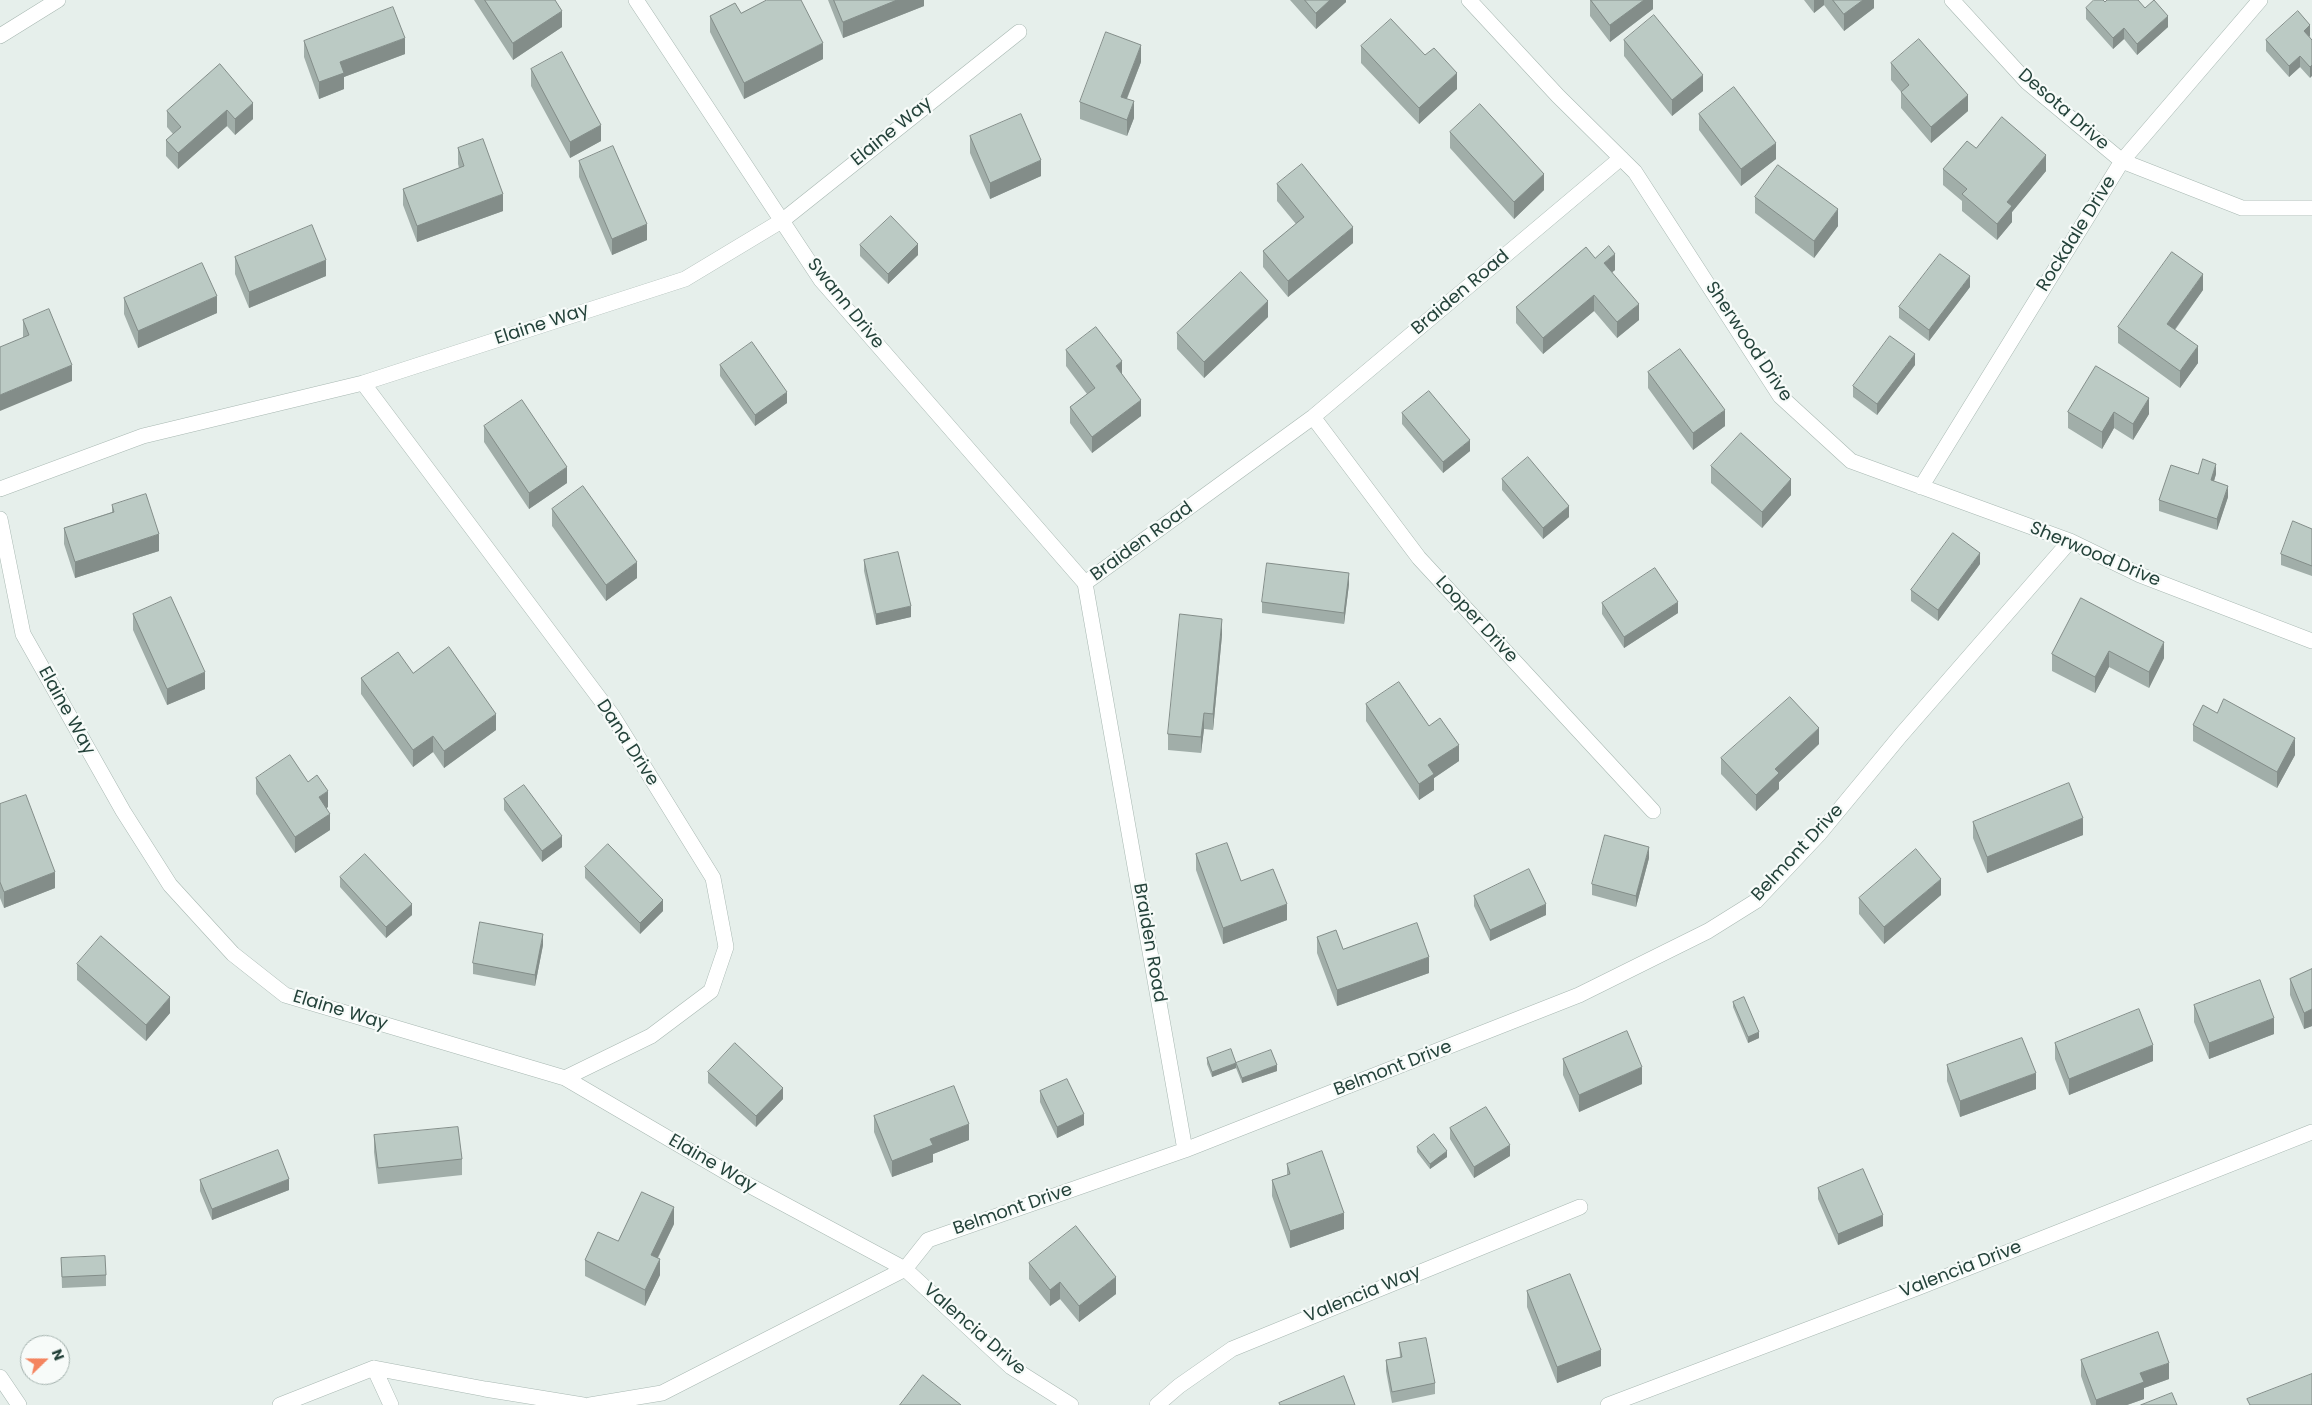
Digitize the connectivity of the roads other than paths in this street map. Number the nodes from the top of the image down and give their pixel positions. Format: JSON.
{"nodes":[{"id":1,"x":58,"y":0,"type":"edge"},
{"id":2,"x":636,"y":0,"type":"edge"},
{"id":3,"x":1469,"y":0,"type":"edge"},
{"id":4,"x":1952,"y":0,"type":"edge"},
{"id":5,"x":2260,"y":0,"type":"edge"},
{"id":6,"x":1019,"y":32,"type":"dead end"},
{"id":7,"x":0,"y":36,"type":"edge"},
{"id":8,"x":1621,"y":158,"type":"junction"},
{"id":9,"x":2122,"y":161,"type":"junction"},
{"id":10,"x":2312,"y":208,"type":"edge"},
{"id":11,"x":782,"y":220,"type":"junction"},
{"id":12,"x":362,"y":383,"type":"junction"},
{"id":13,"x":1313,"y":417,"type":"junction"},
{"id":14,"x":1921,"y":487,"type":"junction"},
{"id":15,"x":0,"y":489,"type":"edge"},
{"id":16,"x":0,"y":519,"type":"edge"},
{"id":17,"x":2070,"y":541,"type":"junction"},
{"id":18,"x":1085,"y":583,"type":"junction"},
{"id":19,"x":2312,"y":641,"type":"edge"},
{"id":20,"x":1653,"y":811,"type":"dead end"},
{"id":21,"x":565,"y":1078,"type":"junction"},
{"id":22,"x":2312,"y":1132,"type":"edge"},
{"id":23,"x":1185,"y":1150,"type":"junction"},
{"id":24,"x":1580,"y":1207,"type":"dead end"},
{"id":25,"x":905,"y":1269,"type":"junction"},
{"id":26,"x":374,"y":1368,"type":"junction"},
{"id":27,"x":0,"y":1377,"type":"edge"},
{"id":28,"x":19,"y":1405,"type":"edge"},
{"id":29,"x":280,"y":1405,"type":"edge"},
{"id":30,"x":391,"y":1405,"type":"edge"},
{"id":31,"x":583,"y":1405,"type":"edge"},
{"id":32,"x":590,"y":1405,"type":"edge"},
{"id":33,"x":1071,"y":1405,"type":"edge"},
{"id":34,"x":1157,"y":1405,"type":"edge"},
{"id":35,"x":1608,"y":1405,"type":"edge"}],
"edges":[{"from":1,"to":7,"type":"street"},
{"from":2,"to":11,"type":"street","name":"Swann Drive"},
{"from":3,"to":8,"type":"street","name":"Sherwood Drive"},
{"from":4,"to":9,"type":"street","name":"Desota Drive"},
{"from":5,"to":9,"type":"street","name":"Rockdale Drive"},
{"from":6,"to":11,"type":"street","name":"Elaine Way"},
{"from":8,"to":13,"type":"street","name":"Braiden Road"},
{"from":8,"to":14,"type":"street","name":"Sherwood Drive"},
{"from":9,"to":10,"type":"street","name":"Desota Drive"},
{"from":9,"to":14,"type":"street","name":"Rockdale Drive"},
{"from":11,"to":12,"type":"street","name":"Elaine Way"},
{"from":11,"to":18,"type":"street","name":"Swann Drive"},
{"from":12,"to":15,"type":"street","name":"Elaine Way"},
{"from":12,"to":21,"type":"street","name":"Dana Drive"},
{"from":13,"to":18,"type":"street","name":"Braiden Road"},
{"from":13,"to":20,"type":"street","name":"Looper Drive"},
{"from":14,"to":17,"type":"street","name":"Sherwood Drive"},
{"from":16,"to":21,"type":"street","name":"Elaine Way"},
{"from":17,"to":19,"type":"street","name":"Sherwood Drive"},
{"from":17,"to":23,"type":"street","name":"Belmont Drive"},
{"from":18,"to":23,"type":"street","name":"Braiden Road"},
{"from":21,"to":25,"type":"street","name":"Elaine Way"},
{"from":22,"to":35,"type":"street","name":"Valencia Drive"},
{"from":23,"to":25,"type":"street","name":"Belmont Drive"},
{"from":24,"to":34,"type":"street","name":"Valencia Way"},
{"from":25,"to":32,"type":"street","name":"Belmont Drive"},
{"from":25,"to":33,"type":"street","name":"Valencia Drive"},
{"from":26,"to":29,"type":"street"},
{"from":26,"to":30,"type":"street"},
{"from":26,"to":31,"type":"street"},
{"from":27,"to":28,"type":"street"}]}
